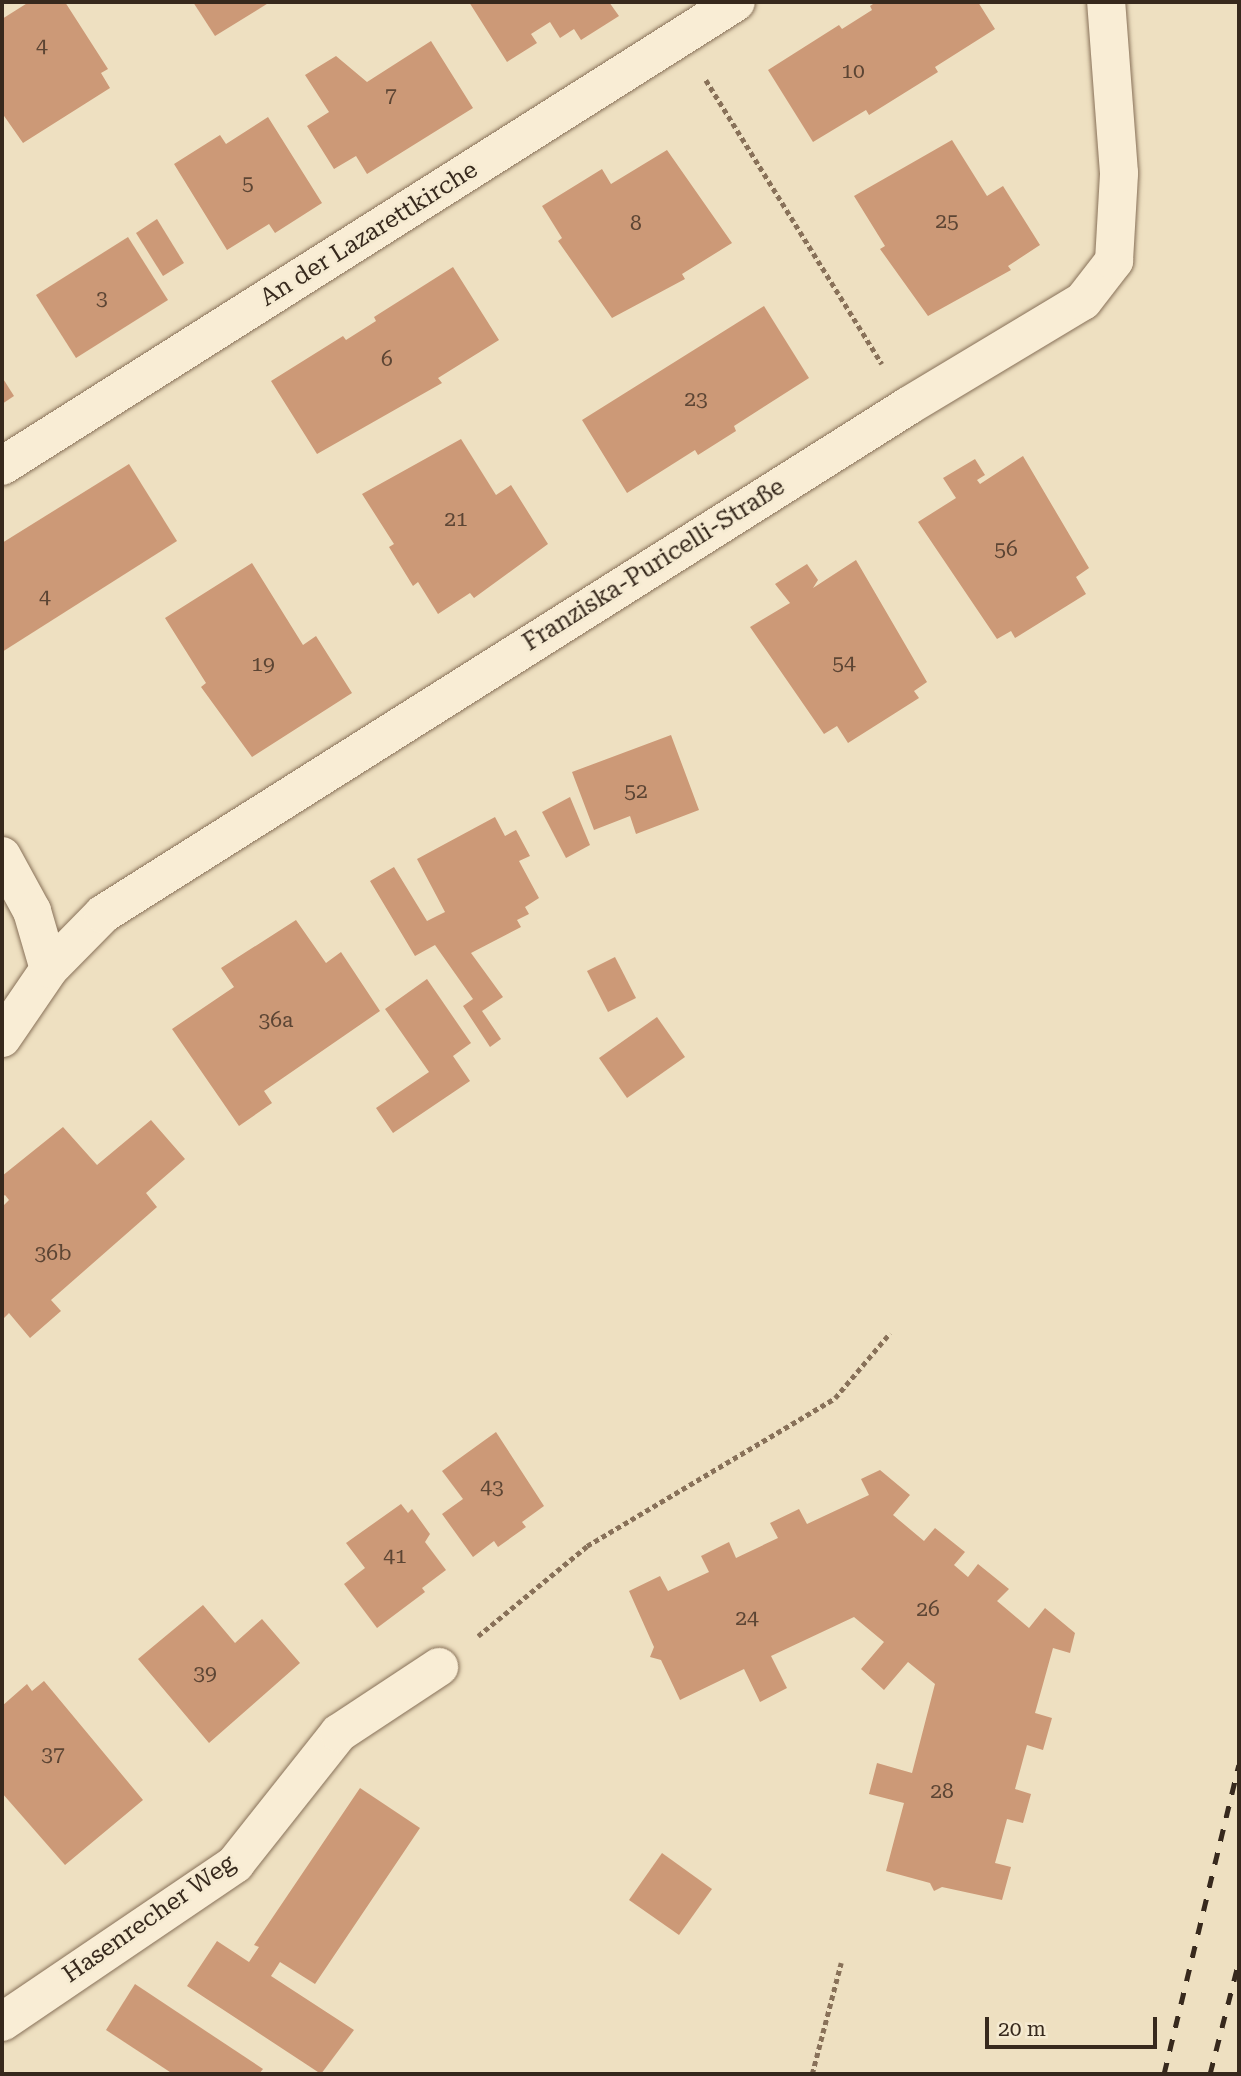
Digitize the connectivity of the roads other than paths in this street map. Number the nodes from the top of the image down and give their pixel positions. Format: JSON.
{"nodes":[{"id":1,"x":736,"y":2,"type":"edge"},
{"id":2,"x":1107,"y":2,"type":"edge"},
{"id":3,"x":2,"y":466,"type":"edge"},
{"id":4,"x":2,"y":856,"type":"edge"},
{"id":5,"x":49,"y":969,"type":"junction"},
{"id":6,"x":2,"y":1038,"type":"edge"},
{"id":7,"x":439,"y":1667,"type":"road end"},
{"id":8,"x":2,"y":2022,"type":"edge"}],
"edges":[{"from":1,"to":3,"type":"street","name":"An der Lazarettkirche"},
{"from":2,"to":5,"type":"street","name":"Franziska-Puricelli-Straße"},
{"from":4,"to":5,"type":"street"},
{"from":5,"to":6,"type":"street","name":"Franziska-Puricelli-Straße"},
{"from":7,"to":8,"type":"street","name":"Hasenrecher Weg"}]}
